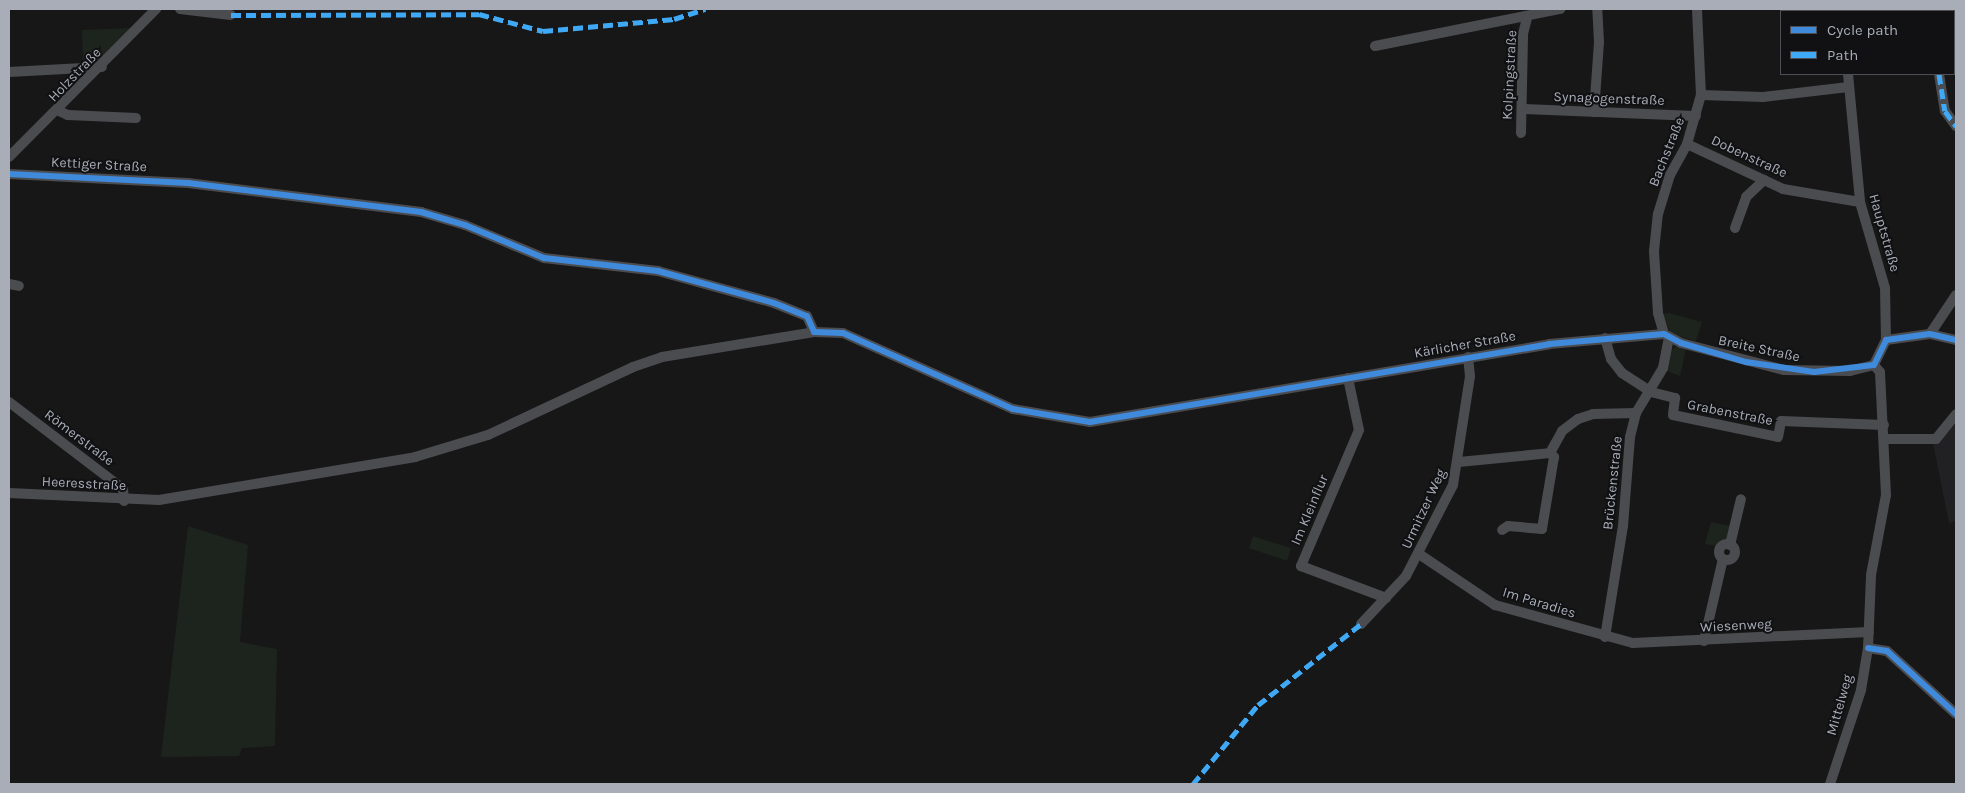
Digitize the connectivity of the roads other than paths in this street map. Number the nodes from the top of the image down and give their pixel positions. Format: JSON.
{"nodes":[{"id":1,"x":156,"y":9,"type":"edge"},
{"id":2,"x":180,"y":9,"type":"edge"},
{"id":3,"x":1560,"y":9,"type":"edge"},
{"id":4,"x":1597,"y":9,"type":"edge"},
{"id":5,"x":1697,"y":9,"type":"edge"},
{"id":6,"x":231,"y":16,"type":"dead end"},
{"id":7,"x":1528,"y":18,"type":"junction"},
{"id":8,"x":1375,"y":46,"type":"dead end"},
{"id":9,"x":102,"y":67,"type":"junction"},
{"id":10,"x":9,"y":72,"type":"edge"},
{"id":11,"x":1848,"y":75,"type":"edge"},
{"id":12,"x":1939,"y":75,"type":"edge"},
{"id":13,"x":1848,"y":87,"type":"junction"},
{"id":14,"x":1701,"y":95,"type":"junction"},
{"id":15,"x":1522,"y":109,"type":"junction"},
{"id":16,"x":59,"y":111,"type":"junction"},
{"id":17,"x":1594,"y":112,"type":"junction"},
{"id":18,"x":1696,"y":116,"type":"junction"},
{"id":19,"x":136,"y":118,"type":"dead end"},
{"id":20,"x":1956,"y":126,"type":"edge"},
{"id":21,"x":1521,"y":133,"type":"dead end"},
{"id":22,"x":1687,"y":144,"type":"junction"},
{"id":23,"x":9,"y":157,"type":"edge"},
{"id":24,"x":9,"y":174,"type":"edge"},
{"id":25,"x":1764,"y":180,"type":"junction"},
{"id":26,"x":1860,"y":202,"type":"junction"},
{"id":27,"x":1735,"y":228,"type":"dead end"},
{"id":28,"x":9,"y":284,"type":"edge"},
{"id":29,"x":20,"y":286,"type":"dead end"},
{"id":30,"x":1956,"y":295,"type":"edge"},
{"id":31,"x":814,"y":332,"type":"junction"},
{"id":32,"x":1930,"y":334,"type":"junction"},
{"id":33,"x":1666,"y":336,"type":"junction"},
{"id":34,"x":1605,"y":338,"type":"junction"},
{"id":35,"x":1886,"y":340,"type":"junction"},
{"id":36,"x":1956,"y":340,"type":"edge"},
{"id":37,"x":1468,"y":357,"type":"junction"},
{"id":38,"x":1874,"y":365,"type":"junction"},
{"id":39,"x":1348,"y":378,"type":"junction"},
{"id":40,"x":1651,"y":392,"type":"junction"},
{"id":41,"x":9,"y":402,"type":"edge"},
{"id":42,"x":1636,"y":413,"type":"junction"},
{"id":43,"x":1956,"y":414,"type":"edge"},
{"id":44,"x":1884,"y":425,"type":"junction"},
{"id":45,"x":1886,"y":440,"type":"junction"},
{"id":46,"x":1550,"y":453,"type":"junction"},
{"id":47,"x":1459,"y":462,"type":"junction"},
{"id":48,"x":9,"y":493,"type":"edge"},
{"id":49,"x":1741,"y":499,"type":"dead end"},
{"id":50,"x":124,"y":501,"type":"junction"},
{"id":51,"x":1502,"y":530,"type":"dead end"},
{"id":52,"x":1419,"y":554,"type":"junction"},
{"id":53,"x":1386,"y":598,"type":"junction"},
{"id":54,"x":1361,"y":624,"type":"dead end"},
{"id":55,"x":1869,"y":632,"type":"junction"},
{"id":56,"x":1605,"y":637,"type":"junction"},
{"id":57,"x":1704,"y":641,"type":"junction"},
{"id":58,"x":1868,"y":648,"type":"junction"},
{"id":59,"x":1956,"y":714,"type":"edge"},
{"id":60,"x":1830,"y":784,"type":"edge"}],
"edges":[{"from":1,"to":9,"type":"street","name":"Holzstraße"},
{"from":2,"to":6,"type":"street"},
{"from":3,"to":7,"type":"street"},
{"from":4,"to":17,"type":"street"},
{"from":5,"to":14,"type":"street","name":"Bachstraße"},
{"from":7,"to":8,"type":"street"},
{"from":7,"to":15,"type":"street","name":"Kolpingstraße"},
{"from":9,"to":10,"type":"street"},
{"from":9,"to":16,"type":"street","name":"Holzstraße"},
{"from":11,"to":13,"type":"street","name":"Hauptstraße"},
{"from":12,"to":20,"type":"street"},
{"from":13,"to":14,"type":"street"},
{"from":13,"to":26,"type":"street","name":"Hauptstraße"},
{"from":14,"to":18,"type":"street","name":"Bachstraße"},
{"from":15,"to":17,"type":"street","name":"Synagogenstraße"},
{"from":15,"to":21,"type":"street","name":"Kolpingstraße"},
{"from":16,"to":19,"type":"street"},
{"from":16,"to":23,"type":"street","name":"Holzstraße"},
{"from":17,"to":18,"type":"street","name":"Synagogenstraße"},
{"from":18,"to":22,"type":"street","name":"Bachstraße"},
{"from":22,"to":25,"type":"street","name":"Dobenstraße"},
{"from":22,"to":33,"type":"street","name":"Bachstraße"},
{"from":24,"to":31,"type":"street","name":"Kettiger Straße"},
{"from":25,"to":26,"type":"street","name":"Dobenstraße"},
{"from":25,"to":27,"type":"street"},
{"from":26,"to":35,"type":"street","name":"Hauptstraße"},
{"from":28,"to":29,"type":"street"},
{"from":30,"to":32,"type":"street"},
{"from":31,"to":39,"type":"street","name":"Kärlicher Straße"},
{"from":31,"to":50,"type":"street","name":"Heeresstraße"},
{"from":32,"to":35,"type":"street"},
{"from":32,"to":36,"type":"street"},
{"from":33,"to":34,"type":"street","name":"Kärlicher Straße"},
{"from":33,"to":38,"type":"street","name":"Breite Straße"},
{"from":33,"to":40,"type":"street","name":"Brückenstraße"},
{"from":34,"to":37,"type":"street","name":"Kärlicher Straße"},
{"from":34,"to":40,"type":"street","name":"Grabenstraße"},
{"from":35,"to":38,"type":"street"},
{"from":37,"to":39,"type":"street","name":"Kärlicher Straße"},
{"from":37,"to":47,"type":"street","name":"Urmitzer Weg"},
{"from":38,"to":44,"type":"street","name":"Mittelweg"},
{"from":39,"to":53,"type":"street","name":"Im Kleinflur"},
{"from":40,"to":42,"type":"street","name":"Brückenstraße"},
{"from":40,"to":44,"type":"street","name":"Grabenstraße"},
{"from":41,"to":50,"type":"street","name":"Römerstraße"},
{"from":42,"to":46,"type":"street"},
{"from":42,"to":56,"type":"street","name":"Brückenstraße"},
{"from":43,"to":45,"type":"street"},
{"from":44,"to":45,"type":"street","name":"Mittelweg"},
{"from":45,"to":55,"type":"street","name":"Mittelweg"},
{"from":46,"to":47,"type":"street"},
{"from":46,"to":51,"type":"street"},
{"from":47,"to":52,"type":"street","name":"Urmitzer Weg"},
{"from":48,"to":50,"type":"street","name":"Heeresstraße"},
{"from":49,"to":57,"type":"street"},
{"from":52,"to":53,"type":"street","name":"Urmitzer Weg"},
{"from":52,"to":56,"type":"street","name":"Im Paradies"},
{"from":53,"to":54,"type":"street","name":"Urmitzer Weg"},
{"from":55,"to":57,"type":"street","name":"Wiesenweg"},
{"from":55,"to":58,"type":"street","name":"Mittelweg"},
{"from":56,"to":57,"type":"street","name":"Wiesenweg"},
{"from":58,"to":59,"type":"street"},
{"from":58,"to":60,"type":"street","name":"Mittelweg"}]}
